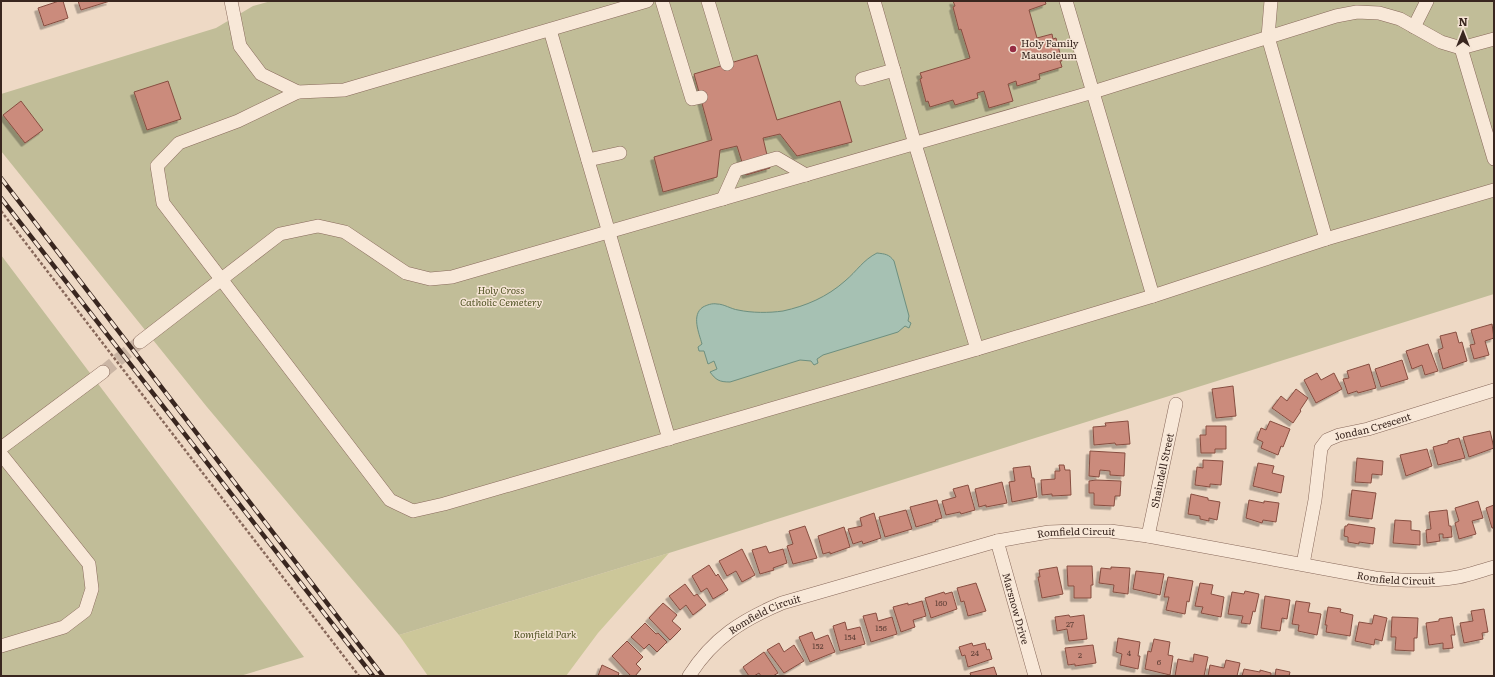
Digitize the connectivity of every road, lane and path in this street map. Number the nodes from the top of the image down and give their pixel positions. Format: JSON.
{"nodes":[{"id":1,"x":231,"y":1,"type":"edge"},
{"id":2,"x":647,"y":1,"type":"edge"},
{"id":3,"x":662,"y":1,"type":"edge"},
{"id":4,"x":708,"y":1,"type":"edge"},
{"id":5,"x":874,"y":1,"type":"edge"},
{"id":6,"x":1066,"y":1,"type":"edge"},
{"id":7,"x":1271,"y":1,"type":"edge"},
{"id":8,"x":1427,"y":1,"type":"edge"},
{"id":9,"x":1414,"y":27,"type":"junction"},
{"id":10,"x":550,"y":30,"type":"junction"},
{"id":11,"x":1268,"y":37,"type":"junction"},
{"id":12,"x":1494,"y":39,"type":"edge"},
{"id":13,"x":1461,"y":48,"type":"junction"},
{"id":14,"x":727,"y":64,"type":"dead end"},
{"id":15,"x":894,"y":70,"type":"junction"},
{"id":16,"x":862,"y":79,"type":"dead end"},
{"id":17,"x":298,"y":92,"type":"junction"},
{"id":18,"x":1093,"y":92,"type":"junction"},
{"id":19,"x":700,"y":97,"type":"dead end"},
{"id":20,"x":916,"y":144,"type":"junction"},
{"id":21,"x":620,"y":153,"type":"dead end"},
{"id":22,"x":1494,"y":159,"type":"edge"},
{"id":23,"x":588,"y":160,"type":"junction"},
{"id":24,"x":806,"y":175,"type":"junction"},
{"id":25,"x":1494,"y":190,"type":"edge"},
{"id":26,"x":723,"y":199,"type":"junction"},
{"id":27,"x":1,"y":211,"type":"edge"},
{"id":28,"x":609,"y":232,"type":"junction"},
{"id":29,"x":1326,"y":239,"type":"junction"},
{"id":30,"x":222,"y":279,"type":"junction"},
{"id":31,"x":1153,"y":296,"type":"junction"},
{"id":32,"x":140,"y":342,"type":"tunnel mouth"},
{"id":33,"x":978,"y":349,"type":"junction"},
{"id":34,"x":103,"y":372,"type":"tunnel mouth"},
{"id":35,"x":1494,"y":390,"type":"edge"},
{"id":36,"x":1176,"y":404,"type":"dead end"},
{"id":37,"x":669,"y":439,"type":"junction"},
{"id":38,"x":1,"y":448,"type":"edge"},
{"id":39,"x":1,"y":454,"type":"edge"},
{"id":40,"x":1148,"y":536,"type":"junction"},
{"id":41,"x":997,"y":541,"type":"junction"},
{"id":42,"x":1303,"y":564,"type":"junction"},
{"id":43,"x":1494,"y":567,"type":"edge"},
{"id":44,"x":1,"y":646,"type":"edge"},
{"id":45,"x":359,"y":676,"type":"edge"},
{"id":46,"x":689,"y":676,"type":"edge"},
{"id":47,"x":1035,"y":676,"type":"edge"}],
"edges":[{"from":1,"to":17,"type":"street"},
{"from":2,"to":10,"type":"street"},
{"from":3,"to":19,"type":"street"},
{"from":4,"to":14,"type":"street"},
{"from":5,"to":15,"type":"street"},
{"from":6,"to":18,"type":"street"},
{"from":7,"to":11,"type":"street"},
{"from":8,"to":9,"type":"street"},
{"from":9,"to":11,"type":"street"},
{"from":9,"to":13,"type":"street"},
{"from":10,"to":17,"type":"street"},
{"from":10,"to":23,"type":"street"},
{"from":11,"to":18,"type":"street"},
{"from":11,"to":29,"type":"street"},
{"from":12,"to":13,"type":"street"},
{"from":13,"to":22,"type":"street"},
{"from":15,"to":16,"type":"street"},
{"from":15,"to":20,"type":"street"},
{"from":17,"to":30,"type":"street"},
{"from":18,"to":20,"type":"street"},
{"from":18,"to":31,"type":"street"},
{"from":20,"to":24,"type":"street"},
{"from":20,"to":33,"type":"street"},
{"from":21,"to":23,"type":"street"},
{"from":23,"to":28,"type":"street"},
{"from":24,"to":26,"type":"street"},
{"from":24,"to":26,"type":"street"},
{"from":25,"to":29,"type":"street"},
{"from":26,"to":28,"type":"street"},
{"from":27,"to":45,"type":"path"},
{"from":28,"to":30,"type":"street"},
{"from":28,"to":37,"type":"street"},
{"from":29,"to":31,"type":"street"},
{"from":30,"to":32,"type":"street"},
{"from":30,"to":37,"type":"street"},
{"from":31,"to":33,"type":"street"},
{"from":33,"to":37,"type":"street"},
{"from":34,"to":38,"type":"street"},
{"from":35,"to":42,"type":"street","name":"Jondan Crescent"},
{"from":36,"to":40,"type":"street","name":"Shaindell Street"},
{"from":39,"to":44,"type":"street"},
{"from":40,"to":41,"type":"street","name":"Romfield Circuit"},
{"from":40,"to":42,"type":"street","name":"Romfield Circuit"},
{"from":41,"to":46,"type":"street","name":"Romfield Circuit"},
{"from":41,"to":47,"type":"street","name":"Marsnow Drive"},
{"from":42,"to":43,"type":"street","name":"Romfield Circuit"}]}
